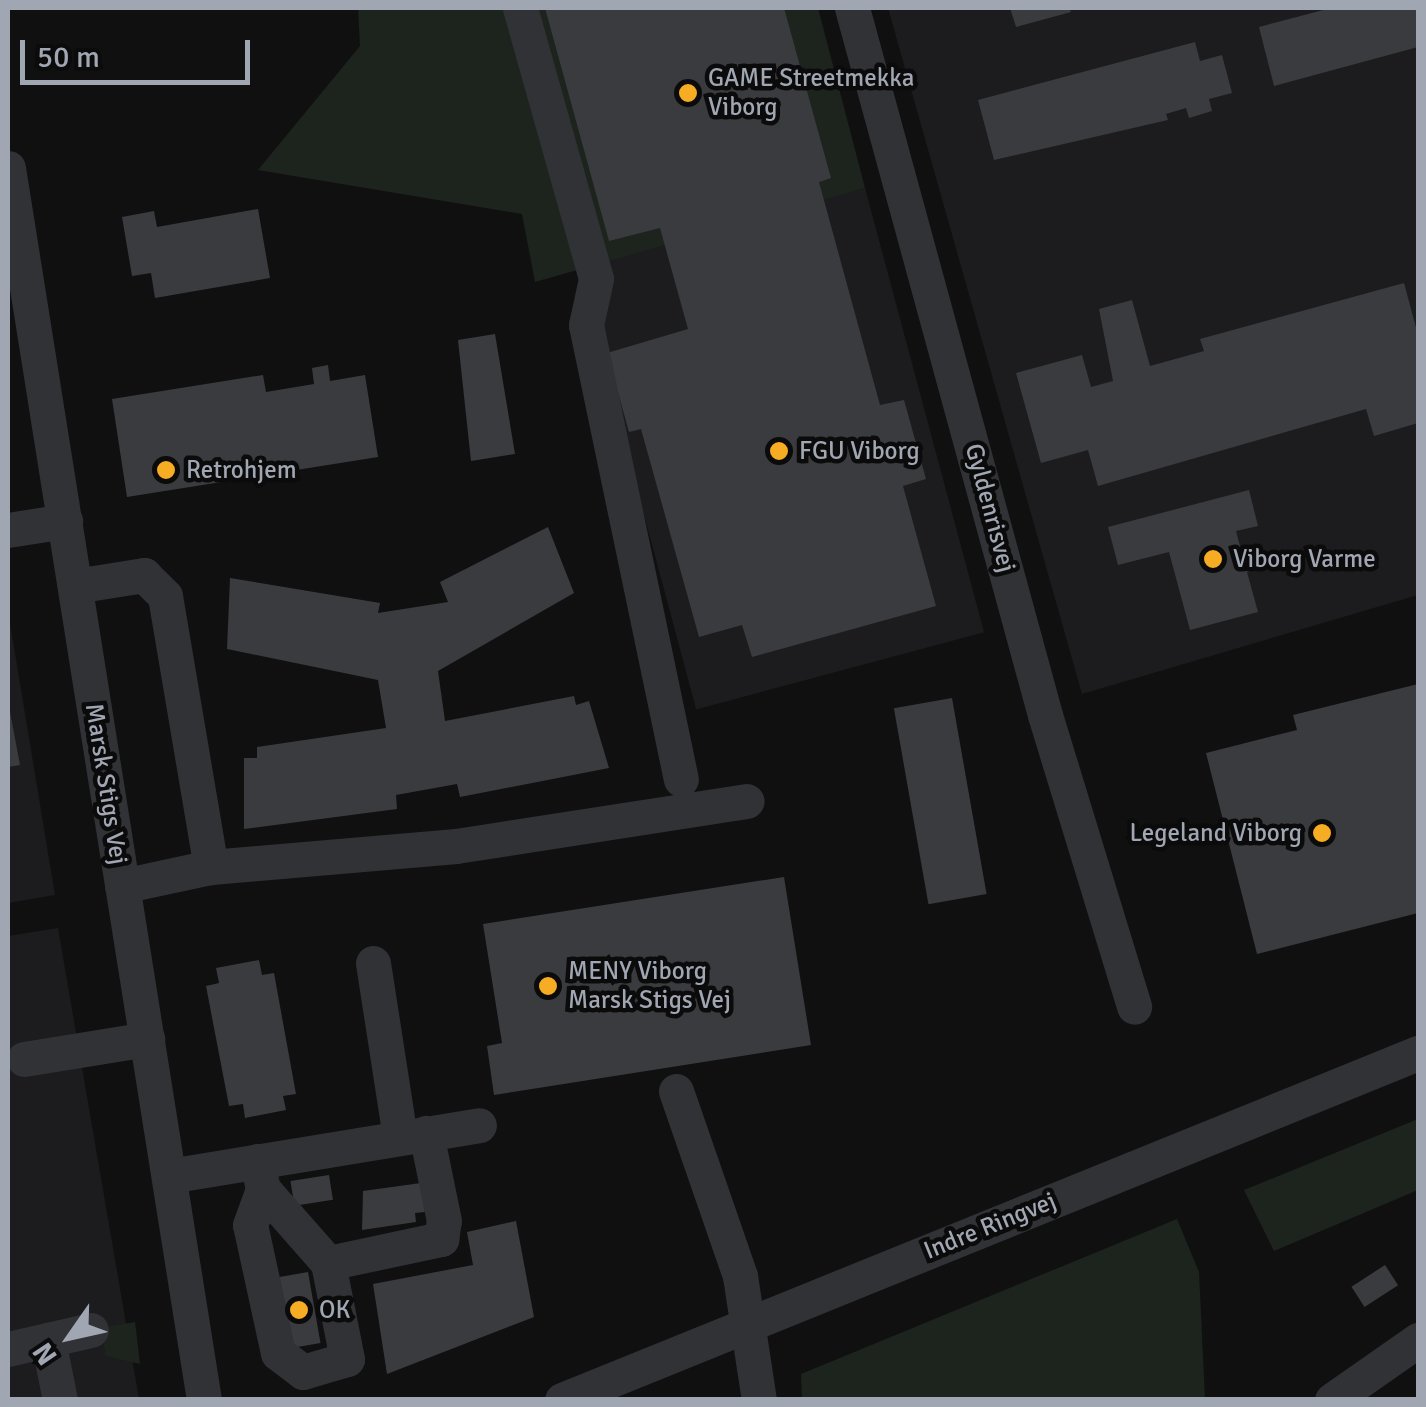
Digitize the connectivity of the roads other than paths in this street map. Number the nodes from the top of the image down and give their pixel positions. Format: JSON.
{"nodes":[{"id":1,"x":520,"y":8,"type":"edge"},
{"id":2,"x":852,"y":8,"type":"edge"},
{"id":3,"x":8,"y":168,"type":"edge"},
{"id":4,"x":22,"y":352,"type":"edge"},
{"id":5,"x":65,"y":521,"type":"junction"},
{"id":6,"x":8,"y":530,"type":"edge"},
{"id":7,"x":75,"y":586,"type":"junction"},
{"id":8,"x":680,"y":779,"type":"dead end"},
{"id":9,"x":747,"y":802,"type":"dead end"},
{"id":10,"x":210,"y":867,"type":"junction"},
{"id":11,"x":122,"y":886,"type":"junction"},
{"id":12,"x":372,"y":963,"type":"dead end"},
{"id":13,"x":1134,"y":1007,"type":"dead end"},
{"id":14,"x":148,"y":1039,"type":"junction"},
{"id":15,"x":1418,"y":1053,"type":"edge"},
{"id":16,"x":24,"y":1059,"type":"dead end"},
{"id":17,"x":676,"y":1091,"type":"dead end"},
{"id":18,"x":480,"y":1124,"type":"dead end"},
{"id":19,"x":413,"y":1135,"type":"junction"},
{"id":20,"x":260,"y":1175,"type":"junction"},
{"id":21,"x":169,"y":1176,"type":"junction"},
{"id":22,"x":328,"y":1263,"type":"junction"},
{"id":23,"x":748,"y":1324,"type":"junction"},
{"id":24,"x":91,"y":1330,"type":"dead end"},
{"id":25,"x":48,"y":1340,"type":"junction"},
{"id":26,"x":1418,"y":1340,"type":"edge"},
{"id":27,"x":8,"y":1349,"type":"edge"},
{"id":28,"x":60,"y":1400,"type":"edge"},
{"id":29,"x":204,"y":1400,"type":"edge"},
{"id":30,"x":562,"y":1400,"type":"edge"},
{"id":31,"x":759,"y":1400,"type":"edge"},
{"id":32,"x":1332,"y":1400,"type":"edge"}],
"edges":[{"from":1,"to":8,"type":"street"},
{"from":2,"to":13,"type":"street","name":"Gyldenrisvej"},
{"from":3,"to":4,"type":"street","name":"Marsk Stigs Vej"},
{"from":4,"to":5,"type":"street","name":"Marsk Stigs Vej"},
{"from":5,"to":6,"type":"street"},
{"from":5,"to":7,"type":"street","name":"Marsk Stigs Vej"},
{"from":7,"to":10,"type":"street"},
{"from":7,"to":11,"type":"street","name":"Marsk Stigs Vej"},
{"from":9,"to":10,"type":"street"},
{"from":10,"to":11,"type":"street"},
{"from":11,"to":14,"type":"street","name":"Marsk Stigs Vej"},
{"from":12,"to":19,"type":"street"},
{"from":14,"to":16,"type":"street"},
{"from":14,"to":21,"type":"street","name":"Marsk Stigs Vej"},
{"from":15,"to":23,"type":"street","name":"Indre Ringvej"},
{"from":17,"to":23,"type":"street"},
{"from":18,"to":19,"type":"street"},
{"from":19,"to":20,"type":"street"},
{"from":19,"to":22,"type":"street"},
{"from":20,"to":21,"type":"street"},
{"from":20,"to":22,"type":"street"},
{"from":20,"to":22,"type":"street"},
{"from":21,"to":29,"type":"street","name":"Marsk Stigs Vej"},
{"from":23,"to":30,"type":"street","name":"Indre Ringvej"},
{"from":23,"to":31,"type":"street"},
{"from":24,"to":25,"type":"street"},
{"from":25,"to":27,"type":"street"},
{"from":25,"to":28,"type":"street"},
{"from":26,"to":32,"type":"street"}]}
